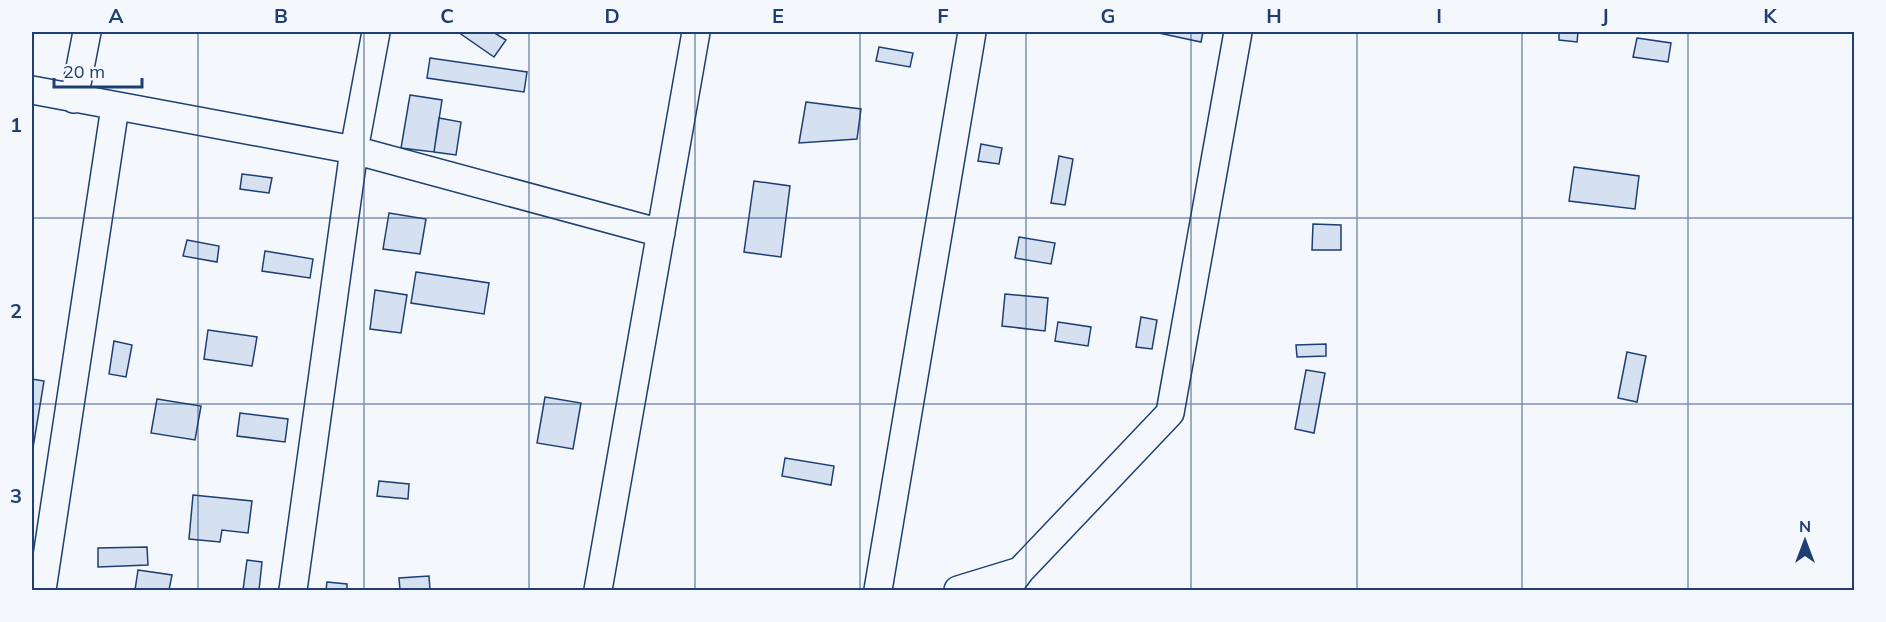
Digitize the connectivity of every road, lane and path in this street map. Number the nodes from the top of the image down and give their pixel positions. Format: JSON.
{"nodes":[{"id":1,"x":87,"y":32,"type":"edge"},
{"id":2,"x":376,"y":32,"type":"edge"},
{"id":3,"x":696,"y":32,"type":"edge"},
{"id":4,"x":972,"y":32,"type":"edge"},
{"id":5,"x":1238,"y":32,"type":"edge"},
{"id":6,"x":32,"y":90,"type":"edge"},
{"id":7,"x":74,"y":99,"type":"junction"},
{"id":8,"x":115,"y":106,"type":"junction"},
{"id":9,"x":354,"y":150,"type":"junction"},
{"id":10,"x":661,"y":233,"type":"junction"},
{"id":11,"x":1013,"y":581,"type":"edge"},
{"id":12,"x":42,"y":591,"type":"edge"},
{"id":13,"x":293,"y":591,"type":"edge"},
{"id":14,"x":598,"y":591,"type":"edge"},
{"id":15,"x":878,"y":591,"type":"edge"},
{"id":16,"x":958,"y":591,"type":"edge"}],
"edges":[{"from":1,"to":7,"type":"street"},
{"from":2,"to":9,"type":"street"},
{"from":3,"to":10,"type":"street"},
{"from":4,"to":15,"type":"street"},
{"from":5,"to":11,"type":"street"},
{"from":6,"to":7,"type":"street"},
{"from":7,"to":8,"type":"street"},
{"from":8,"to":9,"type":"street"},
{"from":8,"to":12,"type":"street"},
{"from":9,"to":10,"type":"street"},
{"from":9,"to":13,"type":"street"},
{"from":10,"to":14,"type":"street"},
{"from":11,"to":16,"type":"street"}]}
